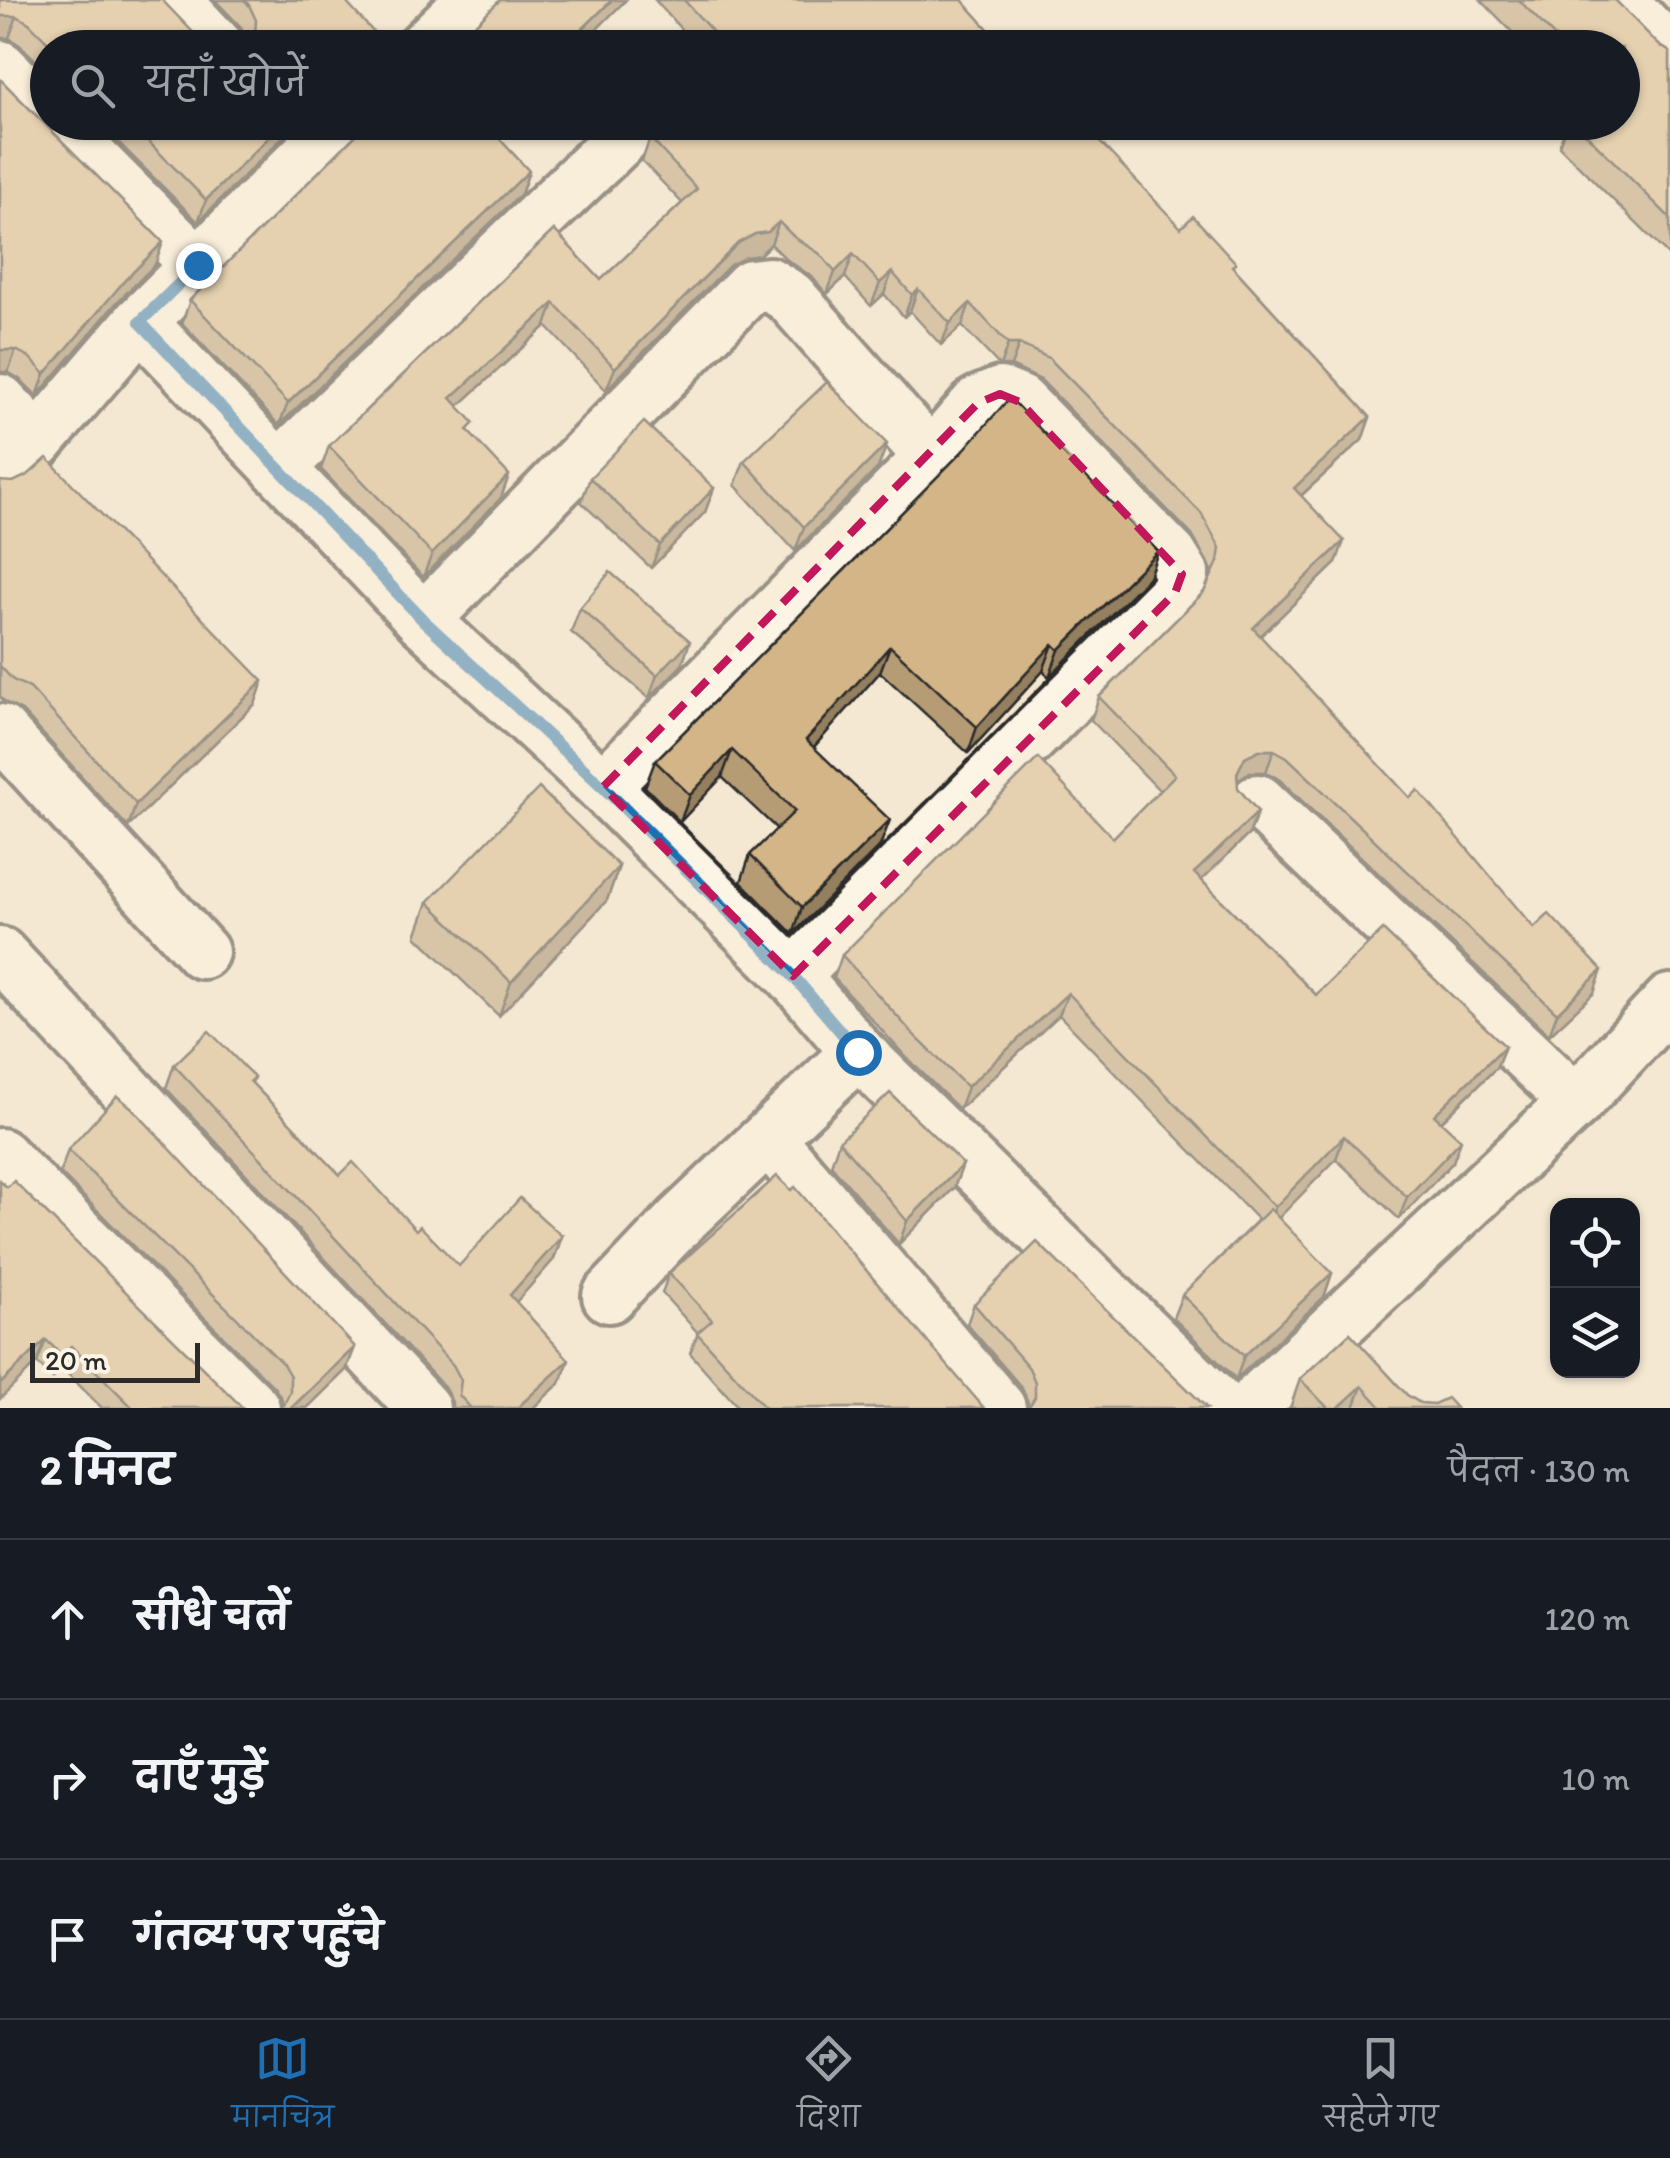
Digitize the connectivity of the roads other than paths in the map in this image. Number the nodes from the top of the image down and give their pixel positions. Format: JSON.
{"nodes":[{"id":1,"x":174,"y":0,"type":"edge"},
{"id":2,"x":1620,"y":1,"type":"edge"},
{"id":3,"x":202,"y":30,"type":"edge"},
{"id":4,"x":1670,"y":52,"type":"edge"},
{"id":5,"x":0,"y":67,"type":"edge"},
{"id":6,"x":30,"y":96,"type":"edge"},
{"id":7,"x":74,"y":140,"type":"edge"},
{"id":8,"x":307,"y":140,"type":"edge"},
{"id":9,"x":620,"y":140,"type":"edge"},
{"id":10,"x":198,"y":265,"type":"junction"},
{"id":11,"x":140,"y":322,"type":"junction"},
{"id":12,"x":0,"y":401,"type":"edge"},
{"id":13,"x":38,"y":441,"type":"junction"},
{"id":14,"x":931,"y":457,"type":"junction"},
{"id":15,"x":278,"y":468,"type":"junction"},
{"id":16,"x":0,"y":476,"type":"edge"},
{"id":17,"x":423,"y":620,"type":"junction"},
{"id":18,"x":0,"y":731,"type":"edge"},
{"id":19,"x":603,"y":787,"type":"junction"},
{"id":20,"x":1258,"y":801,"type":"dead end"},
{"id":21,"x":202,"y":952,"type":"dead end"},
{"id":22,"x":0,"y":954,"type":"edge"},
{"id":23,"x":793,"y":976,"type":"junction"},
{"id":24,"x":1670,"y":1001,"type":"edge"},
{"id":25,"x":858,"y":1052,"type":"junction"},
{"id":26,"x":1576,"y":1102,"type":"junction"},
{"id":27,"x":768,"y":1138,"type":"junction"},
{"id":28,"x":0,"y":1156,"type":"edge"},
{"id":29,"x":609,"y":1296,"type":"dead end"},
{"id":30,"x":252,"y":1408,"type":"edge"},
{"id":31,"x":423,"y":1408,"type":"edge"},
{"id":32,"x":999,"y":1408,"type":"edge"},
{"id":33,"x":1222,"y":1408,"type":"edge"},
{"id":34,"x":1249,"y":1408,"type":"edge"}],
"edges":[{"from":1,"to":3,"type":"street"},
{"from":2,"to":4,"type":"street"},
{"from":5,"to":6,"type":"street"},
{"from":7,"to":10,"type":"street"},
{"from":8,"to":10,"type":"street"},
{"from":9,"to":15,"type":"street"},
{"from":10,"to":11,"type":"street"},
{"from":11,"to":13,"type":"street"},
{"from":11,"to":15,"type":"street"},
{"from":12,"to":13,"type":"street"},
{"from":13,"to":16,"type":"street"},
{"from":14,"to":17,"type":"street"},
{"from":14,"to":19,"type":"street"},
{"from":14,"to":23,"type":"street"},
{"from":15,"to":17,"type":"street"},
{"from":17,"to":19,"type":"street"},
{"from":18,"to":21,"type":"street"},
{"from":19,"to":23,"type":"street"},
{"from":20,"to":26,"type":"street"},
{"from":22,"to":31,"type":"street"},
{"from":23,"to":25,"type":"street"},
{"from":24,"to":26,"type":"street"},
{"from":25,"to":27,"type":"street"},
{"from":25,"to":33,"type":"street"},
{"from":26,"to":34,"type":"street"},
{"from":27,"to":29,"type":"street"},
{"from":27,"to":32,"type":"street"},
{"from":28,"to":30,"type":"street"}]}
